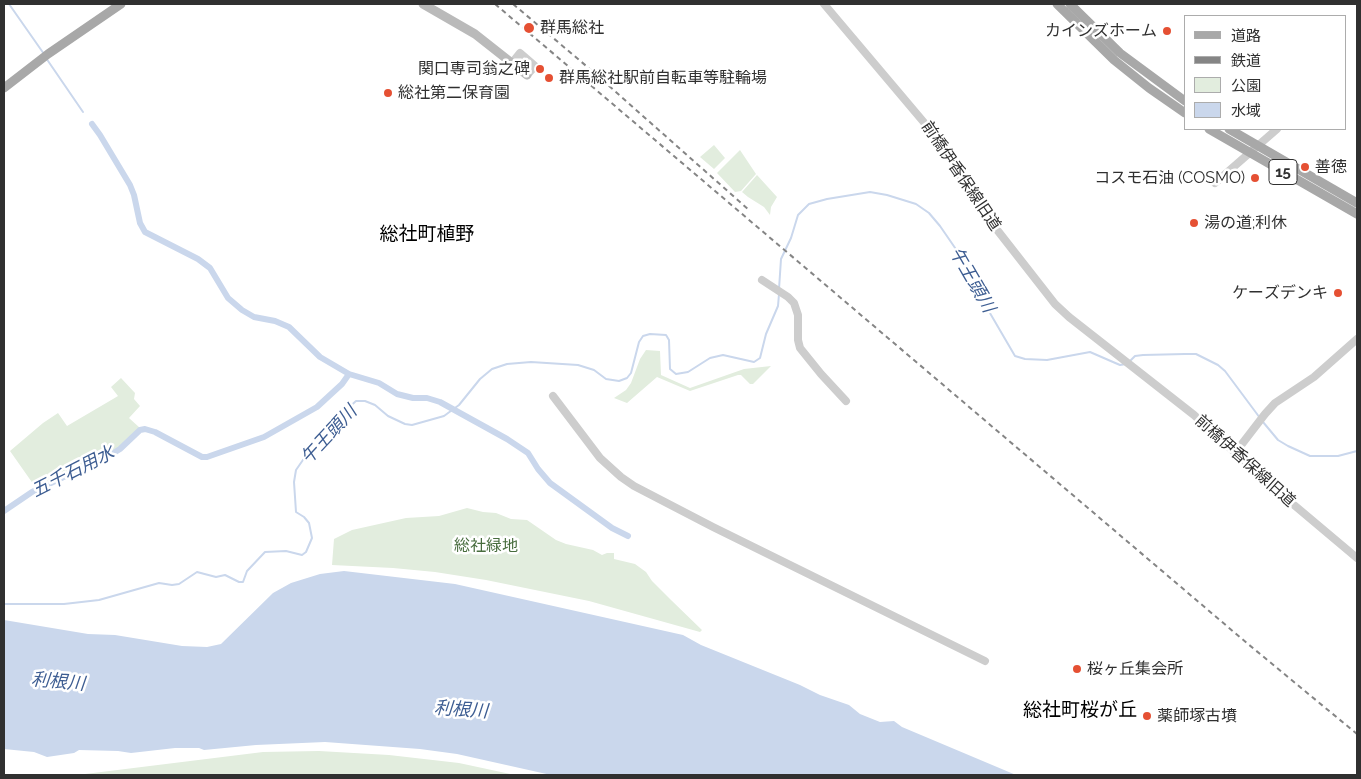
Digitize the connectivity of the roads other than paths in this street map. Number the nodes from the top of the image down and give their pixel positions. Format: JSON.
{"nodes":[{"id":1,"x":423,"y":4,"type":"edge"},
{"id":2,"x":824,"y":4,"type":"edge"},
{"id":3,"x":1057,"y":4,"type":"edge"},
{"id":4,"x":1070,"y":4,"type":"edge"},
{"id":5,"x":117,"y":5,"type":"edge"},
{"id":6,"x":527,"y":75,"type":"dead end"},
{"id":7,"x":4,"y":88,"type":"edge"},
{"id":8,"x":1184,"y":101,"type":"edge"},
{"id":9,"x":1184,"y":112,"type":"edge"},
{"id":10,"x":1211,"y":130,"type":"edge"},
{"id":11,"x":1231,"y":130,"type":"edge"},
{"id":12,"x":1275,"y":130,"type":"edge"},
{"id":13,"x":1257,"y":146,"type":"junction"},
{"id":14,"x":1249,"y":152,"type":"junction"},
{"id":15,"x":1216,"y":183,"type":"dead end"},
{"id":16,"x":1357,"y":203,"type":"edge"},
{"id":17,"x":1357,"y":214,"type":"edge"},
{"id":18,"x":762,"y":280,"type":"dead end"},
{"id":19,"x":1357,"y":339,"type":"edge"},
{"id":20,"x":553,"y":396,"type":"dead end"},
{"id":21,"x":846,"y":401,"type":"dead end"},
{"id":22,"x":1235,"y":453,"type":"junction"},
{"id":23,"x":1357,"y":558,"type":"edge"},
{"id":24,"x":985,"y":662,"type":"dead end"}],
"edges":[{"from":1,"to":6,"type":"main road"},
{"from":2,"to":22,"type":"street","name":"前橋伊香保線旧道"},
{"from":3,"to":9,"type":"main road"},
{"from":4,"to":8,"type":"main road"},
{"from":5,"to":7,"type":"main road"},
{"from":10,"to":14,"type":"main road","number":"15"},
{"from":11,"to":13,"type":"main road","number":"15"},
{"from":12,"to":13,"type":"street"},
{"from":13,"to":14,"type":"street"},
{"from":13,"to":16,"type":"main road","number":"15"},
{"from":14,"to":15,"type":"street"},
{"from":14,"to":17,"type":"main road","number":"15"},
{"from":18,"to":21,"type":"street"},
{"from":19,"to":22,"type":"street"},
{"from":20,"to":24,"type":"street"},
{"from":22,"to":23,"type":"street","name":"前橋伊香保線旧道"}]}
